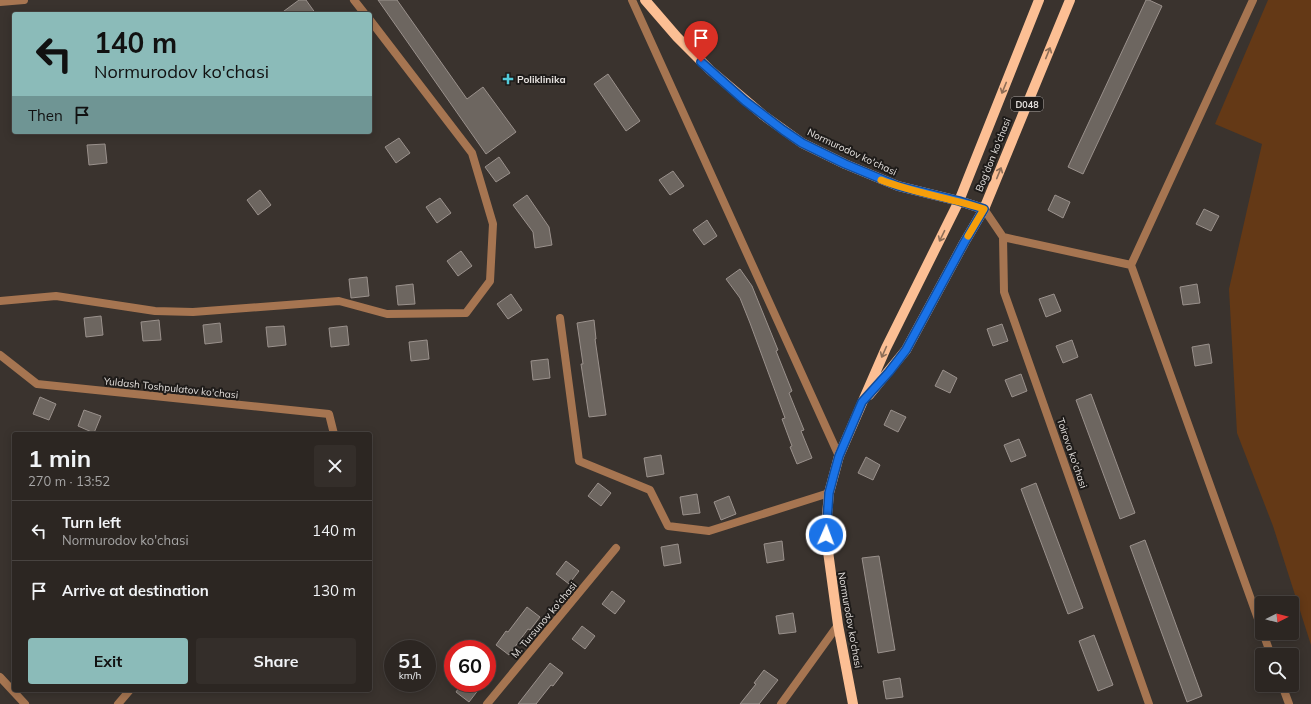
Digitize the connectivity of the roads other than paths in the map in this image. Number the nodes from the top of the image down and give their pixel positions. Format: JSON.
{"nodes":[{"id":1,"x":24,"y":0,"type":"edge"},
{"id":2,"x":354,"y":0,"type":"edge"},
{"id":3,"x":632,"y":0,"type":"edge"},
{"id":4,"x":645,"y":0,"type":"edge"},
{"id":5,"x":1039,"y":0,"type":"edge"},
{"id":6,"x":1070,"y":0,"type":"edge"},
{"id":7,"x":1252,"y":0,"type":"edge"},
{"id":8,"x":0,"y":2,"type":"edge"},
{"id":9,"x":363,"y":12,"type":"edge"},
{"id":10,"x":372,"y":23,"type":"edge"},
{"id":11,"x":959,"y":201,"type":"junction"},
{"id":12,"x":984,"y":209,"type":"junction"},
{"id":13,"x":1003,"y":237,"type":"junction"},
{"id":14,"x":1131,"y":265,"type":"junction"},
{"id":15,"x":0,"y":301,"type":"edge"},
{"id":16,"x":560,"y":318,"type":"dead end"},
{"id":17,"x":0,"y":355,"type":"edge"},
{"id":18,"x":862,"y":402,"type":"junction"},
{"id":19,"x":334,"y":432,"type":"edge"},
{"id":20,"x":839,"y":456,"type":"junction"},
{"id":21,"x":829,"y":493,"type":"junction"},
{"id":22,"x":616,"y":548,"type":"dead end"},
{"id":23,"x":1255,"y":610,"type":"edge"},
{"id":24,"x":838,"y":625,"type":"junction"},
{"id":25,"x":0,"y":677,"type":"edge"},
{"id":26,"x":12,"y":690,"type":"edge"},
{"id":27,"x":14,"y":692,"type":"edge"},
{"id":28,"x":128,"y":692,"type":"edge"},
{"id":29,"x":1284,"y":692,"type":"edge"},
{"id":30,"x":25,"y":704,"type":"edge"},
{"id":31,"x":118,"y":704,"type":"edge"},
{"id":32,"x":487,"y":704,"type":"edge"},
{"id":33,"x":781,"y":704,"type":"edge"},
{"id":34,"x":853,"y":704,"type":"edge"},
{"id":35,"x":1149,"y":704,"type":"edge"},
{"id":36,"x":1288,"y":704,"type":"edge"}],
"edges":[{"from":1,"to":8,"type":"street"},
{"from":2,"to":9,"type":"street"},
{"from":3,"to":20,"type":"street"},
{"from":4,"to":11,"type":"main road","name":"Normurodov ko'chasi"},
{"from":5,"to":11,"type":"main road","name":"Bog'don ko'chasi","number":"D048","one_way":true},
{"from":12,"to":6,"type":"main road","name":"Bog'don ko'chasi","number":"D048","one_way":true},
{"from":7,"to":14,"type":"street"},
{"from":10,"to":15,"type":"street"},
{"from":11,"to":12,"type":"main road","name":"Normurodov ko'chasi"},
{"from":11,"to":18,"type":"main road","name":"Normurodov ko'chasi","number":"D048","one_way":true},
{"from":12,"to":13,"type":"street"},
{"from":12,"to":18,"type":"main road","name":"Normurodov ko'chasi","number":"D048"},
{"from":13,"to":14,"type":"street"},
{"from":13,"to":35,"type":"street","name":"Toirova ko'chasi"},
{"from":14,"to":23,"type":"street"},
{"from":16,"to":21,"type":"street"},
{"from":17,"to":19,"type":"street","name":"Yuldash Toshpulatov ko'chasi"},
{"from":18,"to":20,"type":"main road","name":"Normurodov ko'chasi","number":"D048"},
{"from":20,"to":21,"type":"main road","name":"Normurodov ko'chasi","number":"D048"},
{"from":21,"to":24,"type":"main road","name":"Normurodov ko'chasi","number":"D048"},
{"from":22,"to":32,"type":"street","name":"M. Tursunov ko'chasi"},
{"from":24,"to":33,"type":"street"},
{"from":24,"to":34,"type":"main road","name":"Normurodov ko'chasi","number":"D048"},
{"from":25,"to":26,"type":"street"},
{"from":27,"to":30,"type":"street"},
{"from":28,"to":31,"type":"street"},
{"from":29,"to":36,"type":"street"}]}
